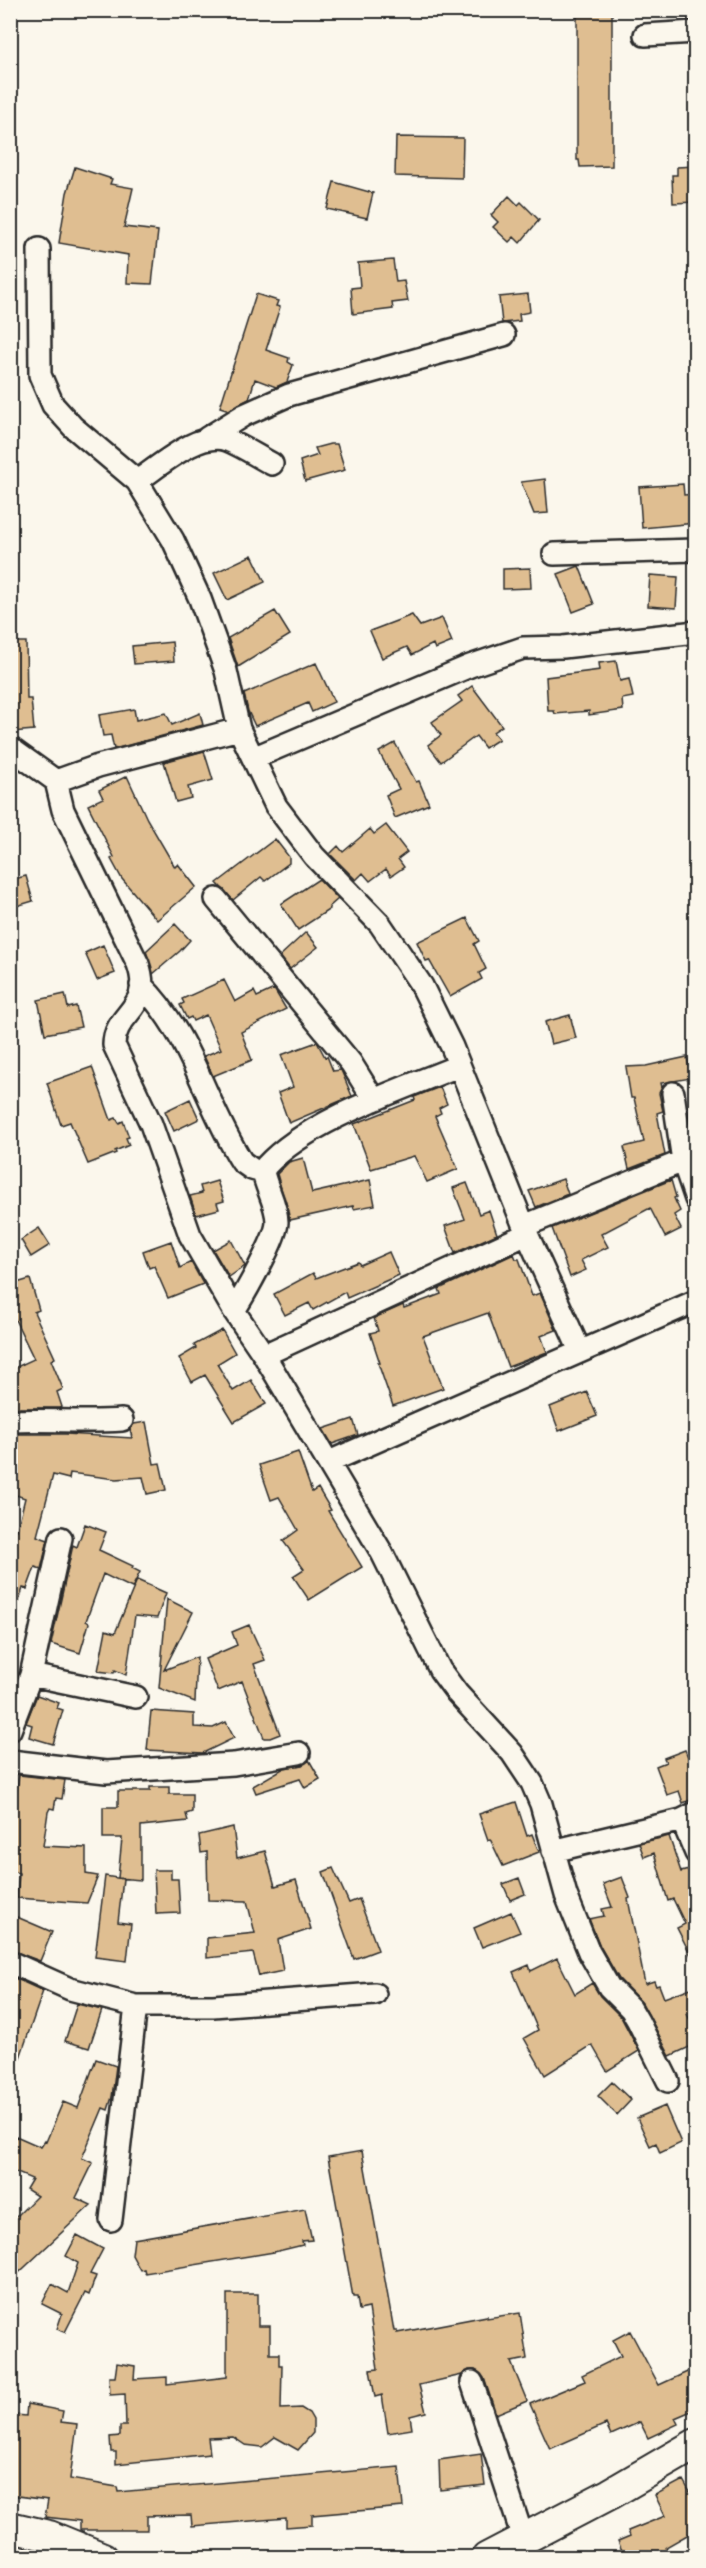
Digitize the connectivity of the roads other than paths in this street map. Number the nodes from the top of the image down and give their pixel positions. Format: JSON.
{"nodes":[{"id":1,"x":696,"y":32,"type":"edge"},
{"id":2,"x":645,"y":35,"type":"dead end"},
{"id":3,"x":39,"y":249,"type":"dead end"},
{"id":4,"x":504,"y":335,"type":"dead end"},
{"id":5,"x":207,"y":438,"type":"junction"},
{"id":6,"x":272,"y":464,"type":"dead end"},
{"id":7,"x":137,"y":481,"type":"junction"},
{"id":8,"x":696,"y":550,"type":"edge"},
{"id":9,"x":554,"y":554,"type":"dead end"},
{"id":10,"x":696,"y":632,"type":"edge"},
{"id":11,"x":239,"y":729,"type":"junction"},
{"id":12,"x":10,"y":748,"type":"edge"},
{"id":13,"x":253,"y":758,"type":"junction"},
{"id":14,"x":56,"y":782,"type":"junction"},
{"id":15,"x":216,"y":899,"type":"dead end"},
{"id":16,"x":141,"y":986,"type":"junction"},
{"id":17,"x":458,"y":1066,"type":"junction"},
{"id":18,"x":673,"y":1094,"type":"dead end"},
{"id":19,"x":374,"y":1100,"type":"junction"},
{"id":20,"x":683,"y":1161,"type":"junction"},
{"id":21,"x":263,"y":1172,"type":"junction"},
{"id":22,"x":696,"y":1199,"type":"edge"},
{"id":23,"x":525,"y":1230,"type":"junction"},
{"id":24,"x":696,"y":1301,"type":"edge"},
{"id":25,"x":234,"y":1311,"type":"junction"},
{"id":26,"x":580,"y":1351,"type":"junction"},
{"id":27,"x":264,"y":1354,"type":"junction"},
{"id":28,"x":122,"y":1420,"type":"dead end"},
{"id":29,"x":10,"y":1421,"type":"edge"},
{"id":30,"x":329,"y":1462,"type":"junction"},
{"id":31,"x":61,"y":1538,"type":"dead end"},
{"id":32,"x":31,"y":1674,"type":"junction"},
{"id":33,"x":136,"y":1697,"type":"dead end"},
{"id":34,"x":10,"y":1730,"type":"edge"},
{"id":35,"x":299,"y":1754,"type":"dead end"},
{"id":36,"x":10,"y":1761,"type":"edge"},
{"id":37,"x":689,"y":1816,"type":"edge"},
{"id":38,"x":553,"y":1851,"type":"junction"},
{"id":39,"x":696,"y":1853,"type":"edge"},
{"id":40,"x":10,"y":1962,"type":"edge"},
{"id":41,"x":375,"y":1994,"type":"dead end"},
{"id":42,"x":136,"y":2006,"type":"junction"},
{"id":43,"x":668,"y":2081,"type":"dead end"},
{"id":44,"x":111,"y":2220,"type":"dead end"},
{"id":45,"x":472,"y":2382,"type":"dead end"},
{"id":46,"x":696,"y":2444,"type":"edge"},
{"id":47,"x":10,"y":2527,"type":"edge"},
{"id":48,"x":523,"y":2538,"type":"junction"},
{"id":49,"x":103,"y":2558,"type":"edge"},
{"id":50,"x":487,"y":2558,"type":"edge"}],
"edges":[{"from":1,"to":2,"type":"street"},
{"from":3,"to":7,"type":"street"},
{"from":4,"to":5,"type":"street"},
{"from":5,"to":6,"type":"street"},
{"from":5,"to":7,"type":"street"},
{"from":7,"to":11,"type":"street"},
{"from":8,"to":9,"type":"street"},
{"from":10,"to":13,"type":"street"},
{"from":11,"to":13,"type":"street"},
{"from":11,"to":14,"type":"street"},
{"from":12,"to":14,"type":"street"},
{"from":13,"to":17,"type":"street"},
{"from":14,"to":16,"type":"street"},
{"from":15,"to":19,"type":"street"},
{"from":16,"to":21,"type":"street"},
{"from":16,"to":25,"type":"street"},
{"from":17,"to":19,"type":"street"},
{"from":17,"to":23,"type":"street"},
{"from":18,"to":20,"type":"street"},
{"from":19,"to":21,"type":"street"},
{"from":20,"to":22,"type":"street"},
{"from":20,"to":23,"type":"street"},
{"from":21,"to":25,"type":"street"},
{"from":23,"to":26,"type":"street"},
{"from":23,"to":27,"type":"street"},
{"from":24,"to":26,"type":"street"},
{"from":25,"to":27,"type":"street"},
{"from":26,"to":30,"type":"street"},
{"from":27,"to":30,"type":"street"},
{"from":28,"to":29,"type":"street"},
{"from":30,"to":38,"type":"street"},
{"from":31,"to":32,"type":"street"},
{"from":32,"to":33,"type":"street"},
{"from":32,"to":34,"type":"street"},
{"from":35,"to":36,"type":"street"},
{"from":37,"to":38,"type":"street"},
{"from":37,"to":39,"type":"street"},
{"from":38,"to":43,"type":"street"},
{"from":40,"to":42,"type":"street"},
{"from":41,"to":42,"type":"street"},
{"from":42,"to":44,"type":"street"},
{"from":45,"to":48,"type":"street"},
{"from":46,"to":48,"type":"highway"},
{"from":47,"to":49,"type":"highway"},
{"from":48,"to":50,"type":"highway"}]}
